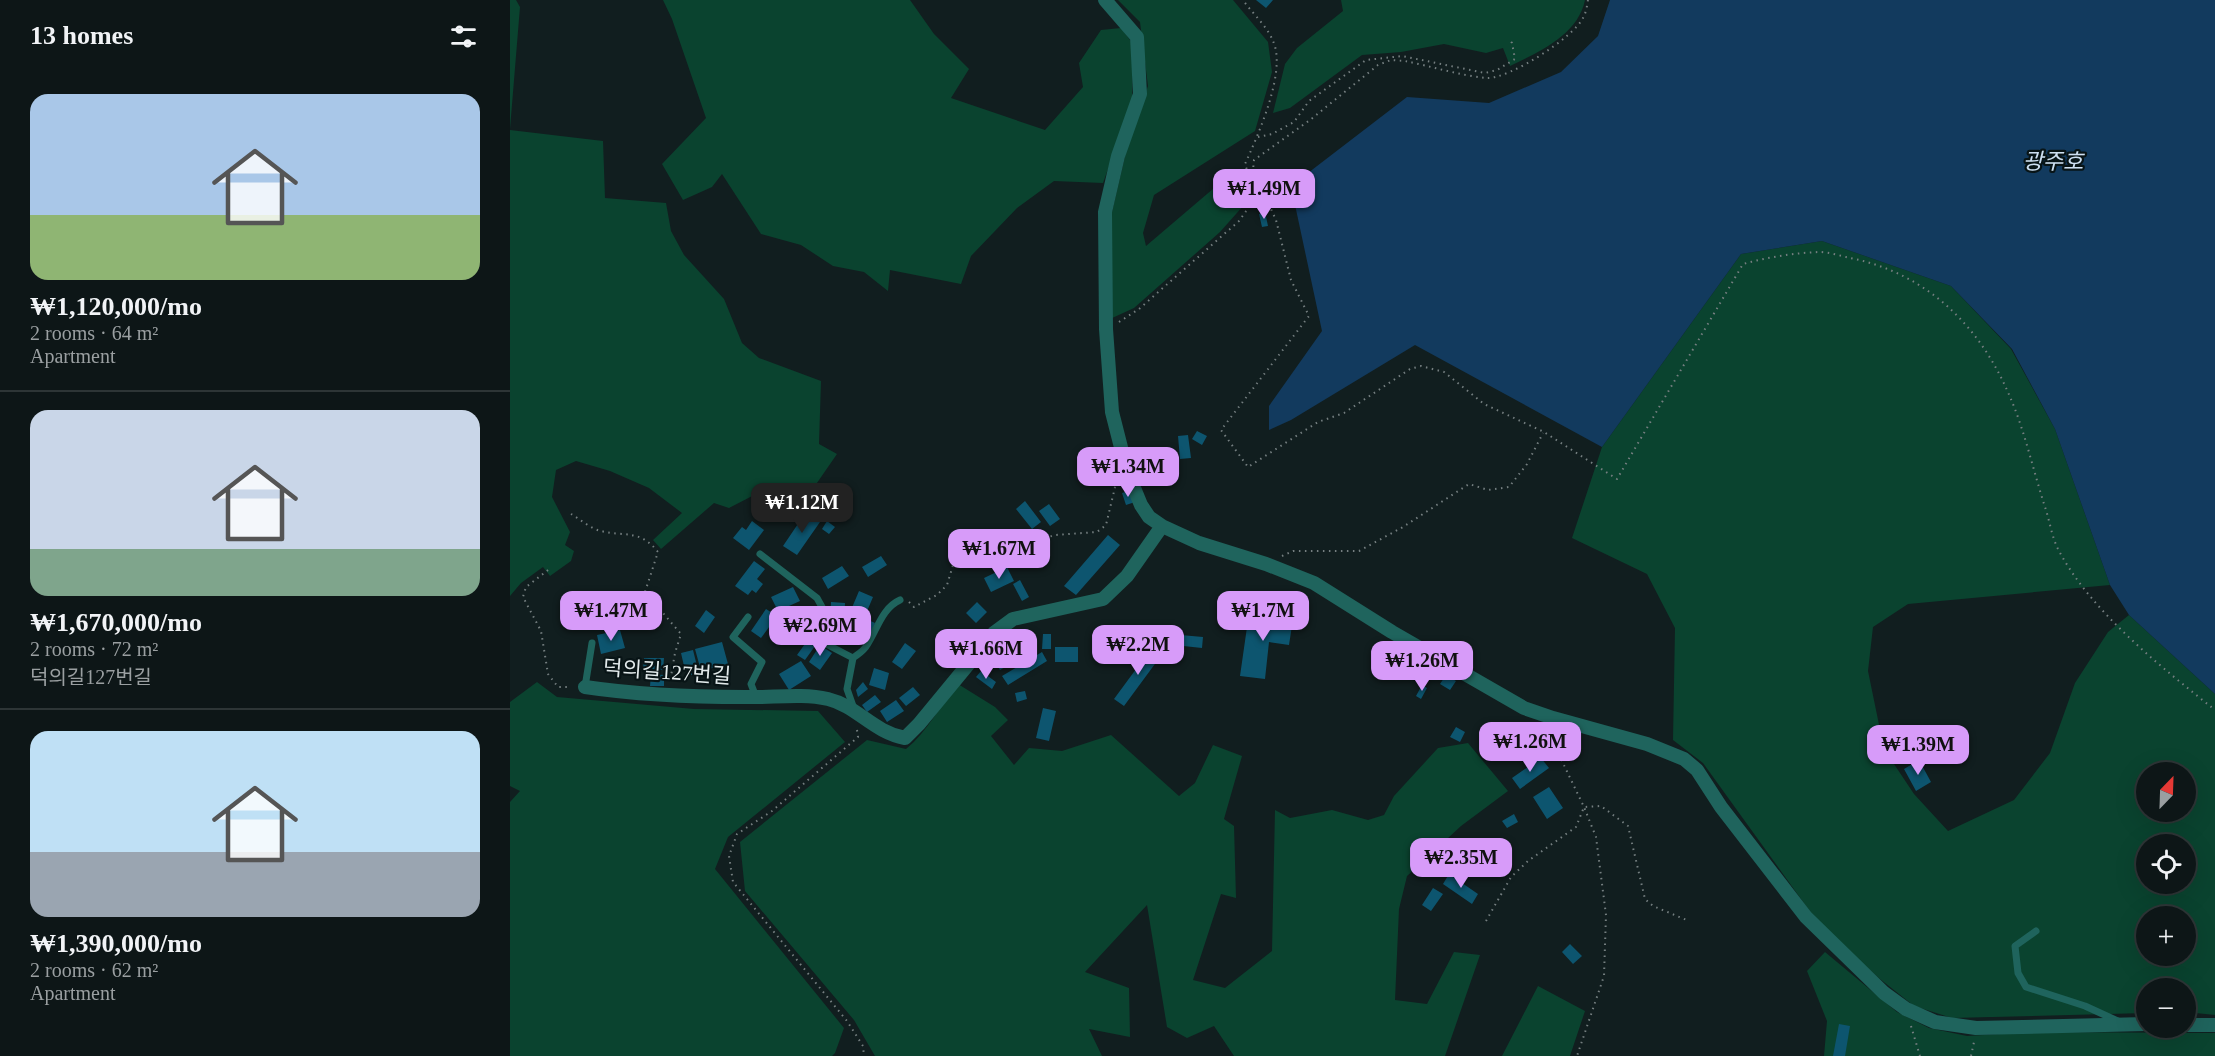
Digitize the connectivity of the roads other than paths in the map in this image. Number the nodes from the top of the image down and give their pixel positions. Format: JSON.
{"nodes":[{"id":1,"x":1105,"y":0,"type":"edge"},
{"id":2,"x":1162,"y":526,"type":"junction"},
{"id":3,"x":760,"y":554,"type":"dead end"},
{"id":4,"x":900,"y":600,"type":"road end"},
{"id":5,"x":748,"y":617,"type":"dead end"},
{"id":6,"x":592,"y":643,"type":"dead end"},
{"id":7,"x":853,"y":658,"type":"junction"},
{"id":8,"x":585,"y":687,"type":"joint"},
{"id":9,"x":756,"y":697,"type":"junction"},
{"id":10,"x":855,"y":712,"type":"junction"},
{"id":11,"x":2036,"y":931,"type":"dead end"},
{"id":12,"x":2126,"y":1024,"type":"junction"},
{"id":13,"x":2136,"y":1024,"type":"edge"},
{"id":14,"x":2196,"y":1025,"type":"edge"},
{"id":15,"x":2215,"y":1025,"type":"edge"}],
"edges":[{"from":1,"to":2,"type":"street"},
{"from":2,"to":10,"type":"street","name":"덕의길127번길"},
{"from":2,"to":12,"type":"street"},
{"from":3,"to":7,"type":"lane"},
{"from":4,"to":7,"type":"lane"},
{"from":5,"to":9,"type":"lane","name":"덕의길127번길"},
{"from":6,"to":8,"type":"lane","name":"덕의길127번길"},
{"from":7,"to":10,"type":"lane"},
{"from":8,"to":9,"type":"street","name":"덕의길127번길"},
{"from":9,"to":10,"type":"street","name":"덕의길127번길"},
{"from":11,"to":12,"type":"lane"},
{"from":12,"to":13,"type":"street"},
{"from":14,"to":15,"type":"street"}]}
